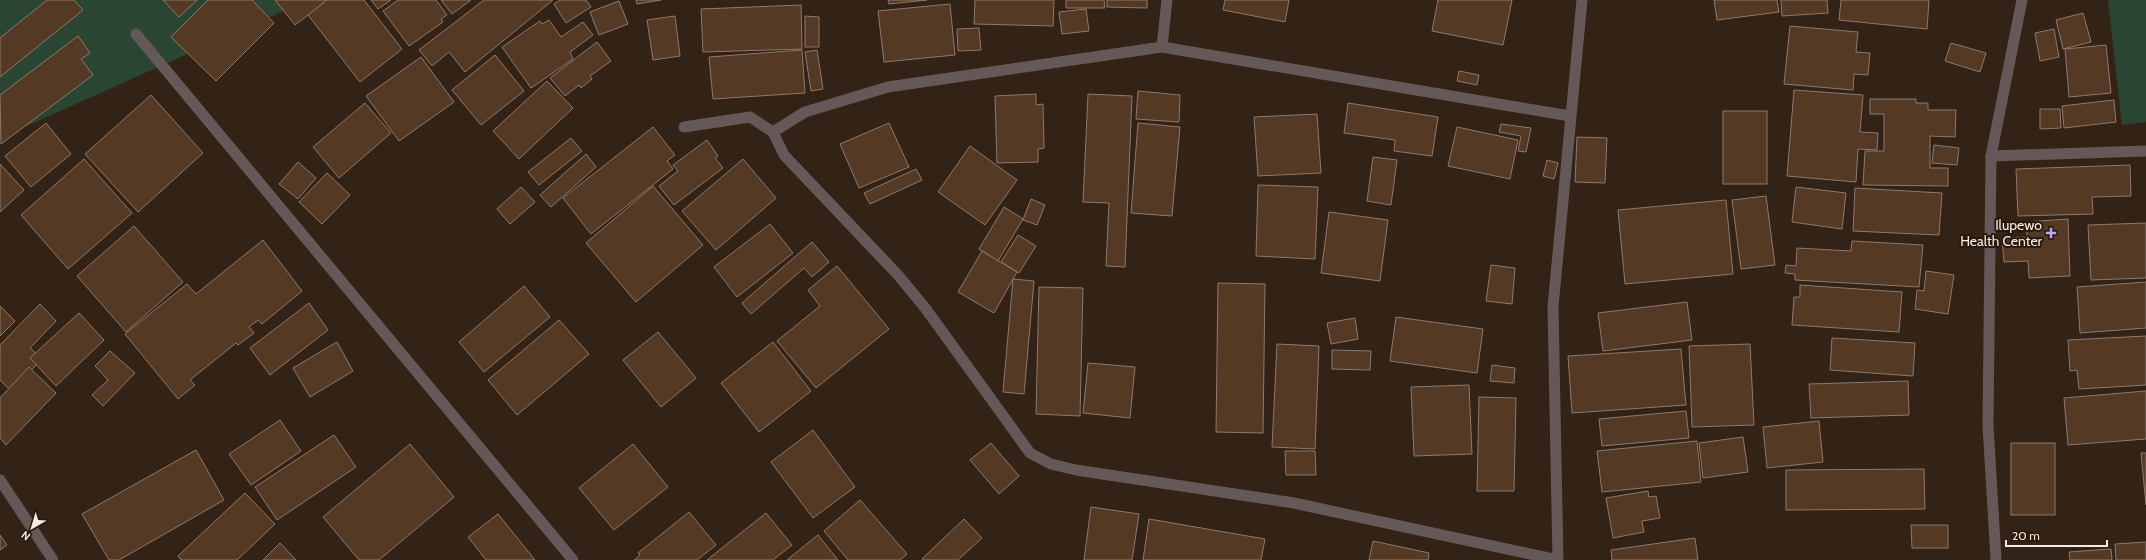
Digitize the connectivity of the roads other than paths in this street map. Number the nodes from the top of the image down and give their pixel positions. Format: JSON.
{"nodes":[{"id":1,"x":1167,"y":0,"type":"edge"},
{"id":2,"x":1582,"y":0,"type":"edge"},
{"id":3,"x":2022,"y":0,"type":"edge"},
{"id":4,"x":136,"y":34,"type":"dead end"},
{"id":5,"x":1162,"y":46,"type":"junction"},
{"id":6,"x":1570,"y":116,"type":"junction"},
{"id":7,"x":684,"y":127,"type":"dead end"},
{"id":8,"x":773,"y":132,"type":"junction"},
{"id":9,"x":2146,"y":151,"type":"edge"},
{"id":10,"x":1991,"y":156,"type":"junction"},
{"id":11,"x":0,"y":480,"type":"edge"},
{"id":12,"x":53,"y":560,"type":"edge"},
{"id":13,"x":572,"y":560,"type":"edge"},
{"id":14,"x":1996,"y":560,"type":"edge"}],
"edges":[{"from":1,"to":5,"type":"street"},
{"from":2,"to":6,"type":"street"},
{"from":3,"to":10,"type":"street"},
{"from":4,"to":13,"type":"street"},
{"from":5,"to":6,"type":"street"},
{"from":5,"to":8,"type":"street"},
{"from":6,"to":8,"type":"street"},
{"from":7,"to":8,"type":"street"},
{"from":9,"to":10,"type":"street"},
{"from":10,"to":14,"type":"street"},
{"from":11,"to":12,"type":"street"}]}
